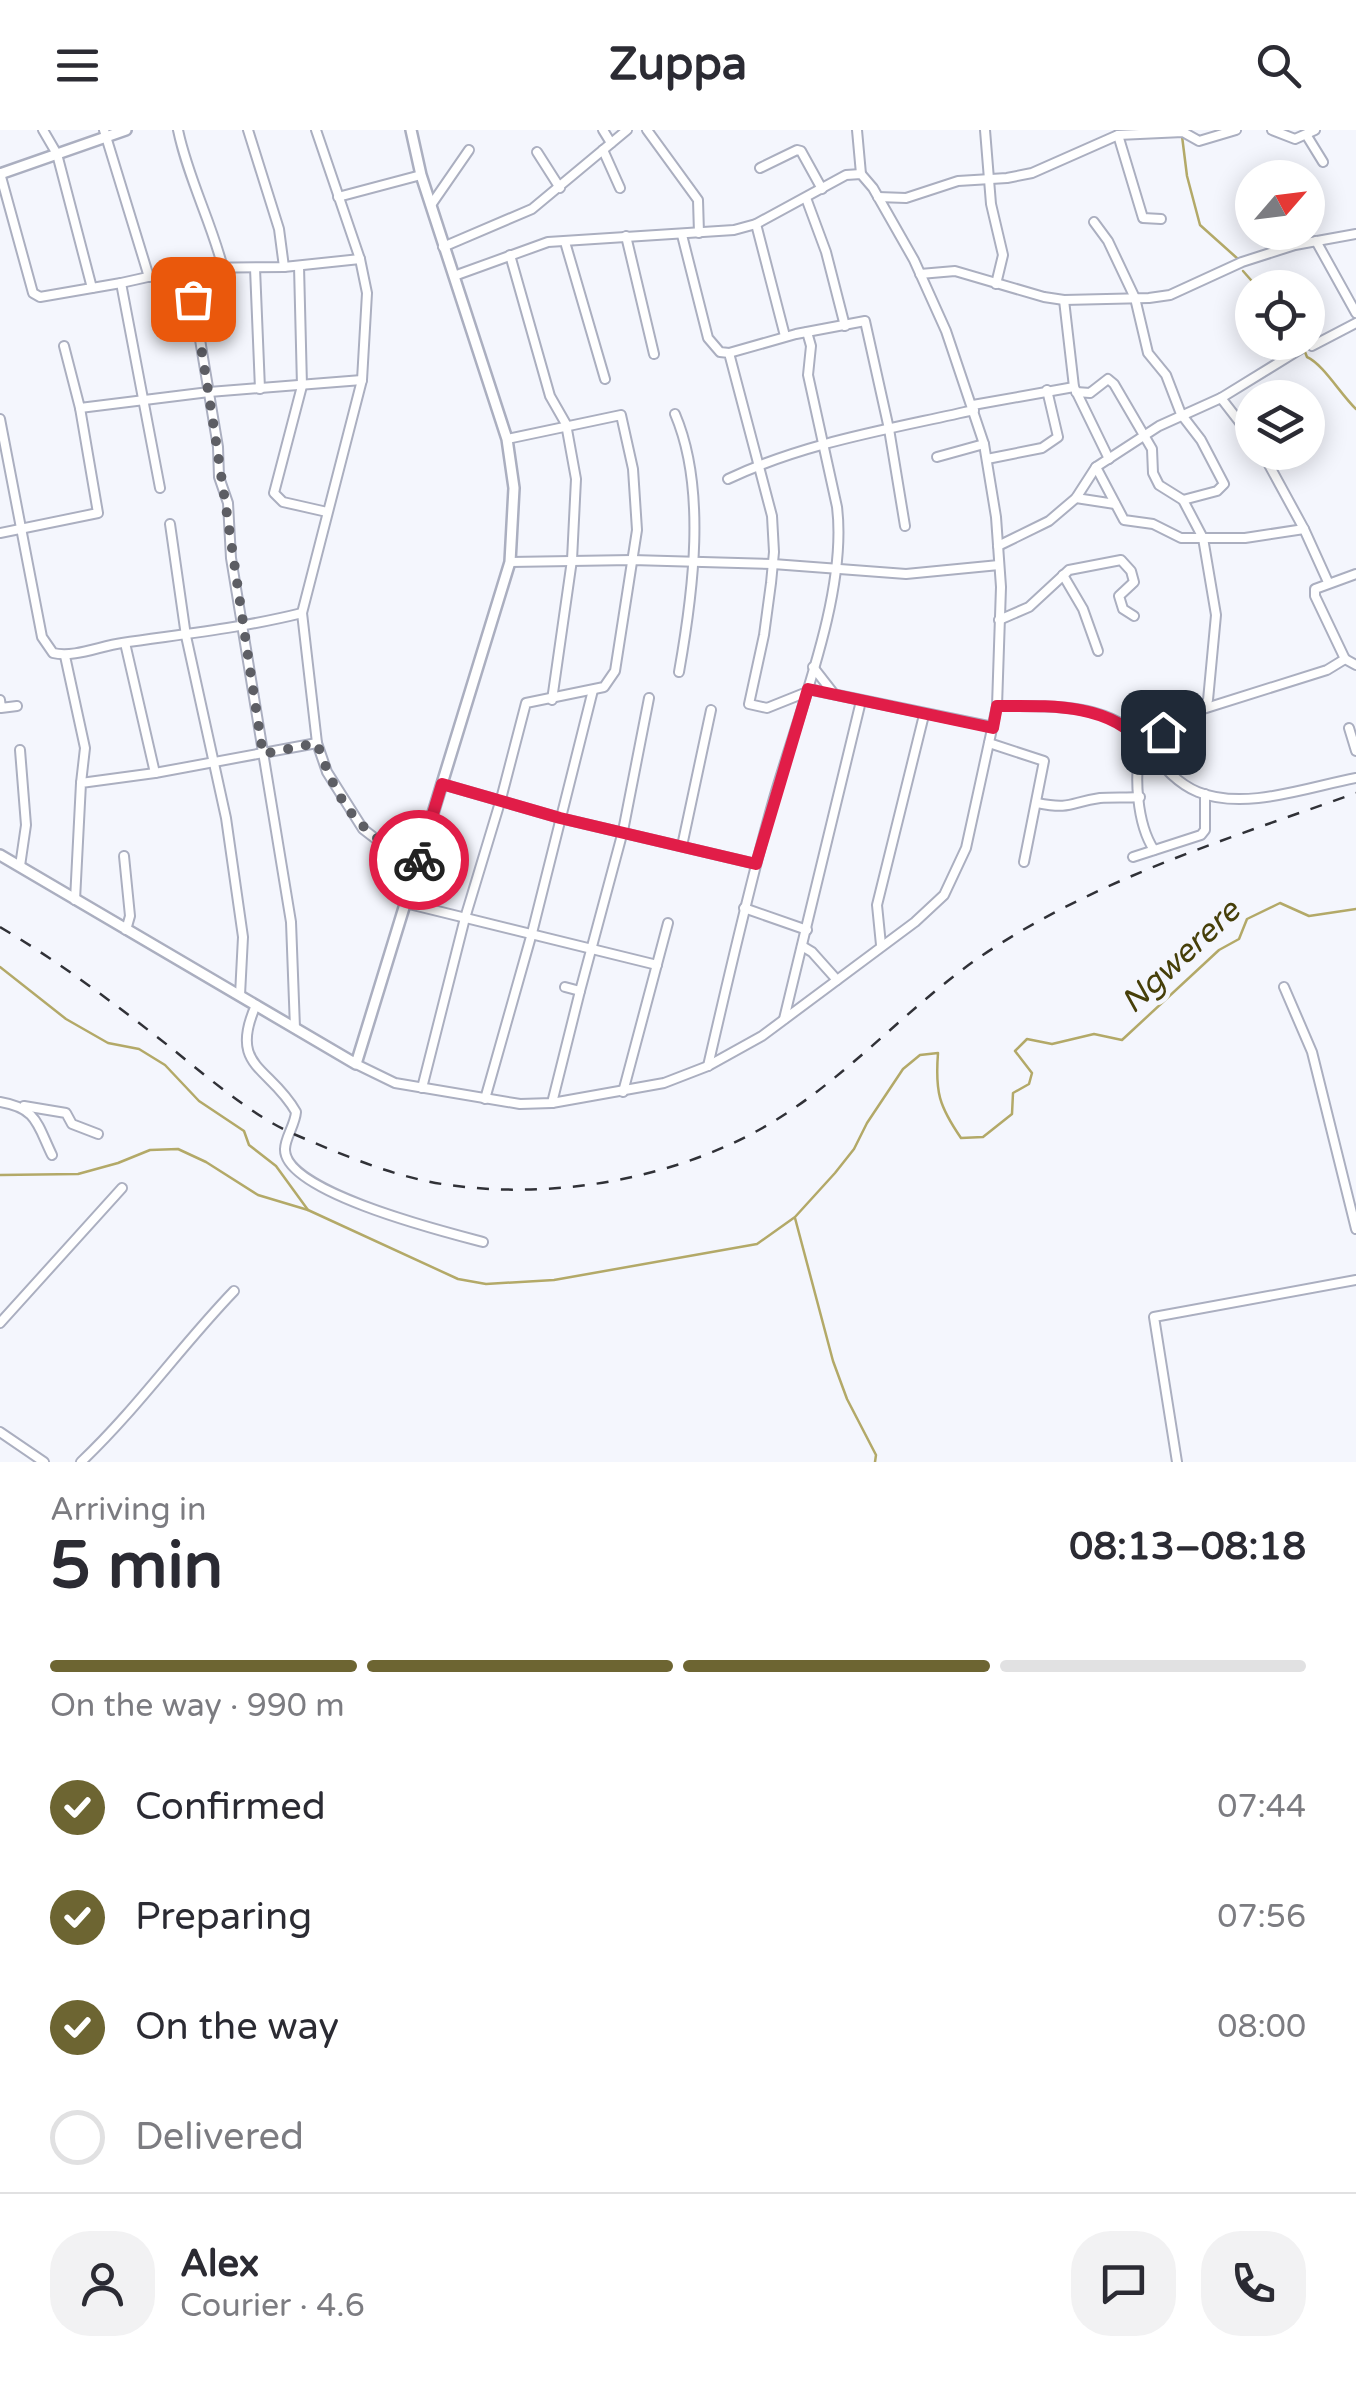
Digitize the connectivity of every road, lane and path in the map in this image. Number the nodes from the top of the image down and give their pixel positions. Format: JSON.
{"nodes":[{"id":1,"x":44,"y":130,"type":"edge"},
{"id":2,"x":126,"y":130,"type":"edge"},
{"id":3,"x":178,"y":130,"type":"edge"},
{"id":4,"x":248,"y":130,"type":"edge"},
{"id":5,"x":316,"y":130,"type":"edge"},
{"id":6,"x":411,"y":130,"type":"edge"},
{"id":7,"x":603,"y":130,"type":"edge"},
{"id":8,"x":626,"y":130,"type":"edge"},
{"id":9,"x":646,"y":130,"type":"edge"},
{"id":10,"x":857,"y":130,"type":"edge"},
{"id":11,"x":985,"y":130,"type":"edge"},
{"id":12,"x":1236,"y":130,"type":"edge"},
{"id":13,"x":1272,"y":130,"type":"edge"},
{"id":14,"x":105,"y":133,"type":"edge"},
{"id":15,"x":1311,"y":133,"type":"edge"},
{"id":16,"x":1118,"y":135,"type":"junction"},
{"id":17,"x":611,"y":143,"type":"junction"},
{"id":18,"x":468,"y":150,"type":"dead end"},
{"id":19,"x":603,"y":150,"type":"junction"},
{"id":20,"x":537,"y":152,"type":"dead end"},
{"id":21,"x":57,"y":154,"type":"junction"},
{"id":22,"x":1322,"y":160,"type":"edge"},
{"id":23,"x":760,"y":168,"type":"dead end"},
{"id":24,"x":0,"y":174,"type":"edge"},
{"id":25,"x":862,"y":174,"type":"junction"},
{"id":26,"x":421,"y":175,"type":"junction"},
{"id":27,"x":990,"y":178,"type":"junction"},
{"id":28,"x":560,"y":188,"type":"junction"},
{"id":29,"x":620,"y":188,"type":"dead end"},
{"id":30,"x":822,"y":189,"type":"junction"},
{"id":31,"x":338,"y":197,"type":"junction"},
{"id":32,"x":878,"y":197,"type":"junction"},
{"id":33,"x":806,"y":198,"type":"junction"},
{"id":34,"x":430,"y":206,"type":"junction"},
{"id":35,"x":1161,"y":219,"type":"dead end"},
{"id":36,"x":1094,"y":222,"type":"dead end"},
{"id":37,"x":756,"y":224,"type":"junction"},
{"id":38,"x":700,"y":233,"type":"junction"},
{"id":39,"x":1356,"y":234,"type":"edge"},
{"id":40,"x":682,"y":235,"type":"junction"},
{"id":41,"x":626,"y":236,"type":"junction"},
{"id":42,"x":1325,"y":239,"type":"edge"},
{"id":43,"x":565,"y":242,"type":"junction"},
{"id":44,"x":443,"y":247,"type":"junction"},
{"id":45,"x":1284,"y":250,"type":"edge"},
{"id":46,"x":1321,"y":250,"type":"edge"},
{"id":47,"x":510,"y":255,"type":"junction"},
{"id":48,"x":360,"y":259,"type":"junction"},
{"id":49,"x":299,"y":266,"type":"junction"},
{"id":50,"x":284,"y":267,"type":"junction"},
{"id":51,"x":188,"y":268,"type":"junction"},
{"id":52,"x":224,"y":268,"type":"junction"},
{"id":53,"x":254,"y":268,"type":"junction"},
{"id":54,"x":920,"y":274,"type":"junction"},
{"id":55,"x":454,"y":276,"type":"junction"},
{"id":56,"x":148,"y":277,"type":"junction"},
{"id":57,"x":120,"y":284,"type":"junction"},
{"id":58,"x":996,"y":284,"type":"junction"},
{"id":59,"x":92,"y":288,"type":"junction"},
{"id":60,"x":1135,"y":298,"type":"junction"},
{"id":61,"x":1064,"y":300,"type":"junction"},
{"id":62,"x":1356,"y":312,"type":"edge"},
{"id":63,"x":1356,"y":322,"type":"edge"},
{"id":64,"x":845,"y":326,"type":"junction"},
{"id":65,"x":807,"y":332,"type":"junction"},
{"id":66,"x":785,"y":336,"type":"junction"},
{"id":67,"x":1325,"y":339,"type":"edge"},
{"id":68,"x":64,"y":346,"type":"dead end"},
{"id":69,"x":729,"y":353,"type":"junction"},
{"id":70,"x":654,"y":354,"type":"dead end"},
{"id":71,"x":1283,"y":360,"type":"edge"},
{"id":72,"x":362,"y":380,"type":"junction"},
{"id":73,"x":604,"y":380,"type":"dead end"},
{"id":74,"x":302,"y":386,"type":"junction"},
{"id":75,"x":260,"y":389,"type":"junction"},
{"id":76,"x":1075,"y":389,"type":"junction"},
{"id":77,"x":1047,"y":390,"type":"junction"},
{"id":78,"x":208,"y":392,"type":"junction"},
{"id":79,"x":1221,"y":398,"type":"junction"},
{"id":80,"x":144,"y":401,"type":"junction"},
{"id":81,"x":80,"y":408,"type":"junction"},
{"id":82,"x":974,"y":408,"type":"junction"},
{"id":83,"x":674,"y":414,"type":"dead end"},
{"id":84,"x":1181,"y":414,"type":"junction"},
{"id":85,"x":1235,"y":416,"type":"edge"},
{"id":86,"x":0,"y":419,"type":"edge"},
{"id":87,"x":566,"y":424,"type":"junction"},
{"id":88,"x":889,"y":429,"type":"junction"},
{"id":89,"x":1144,"y":436,"type":"junction"},
{"id":90,"x":507,"y":438,"type":"junction"},
{"id":91,"x":825,"y":443,"type":"junction"},
{"id":92,"x":984,"y":444,"type":"junction"},
{"id":93,"x":937,"y":457,"type":"dead end"},
{"id":94,"x":987,"y":458,"type":"junction"},
{"id":95,"x":1109,"y":460,"type":"junction"},
{"id":96,"x":759,"y":464,"type":"junction"},
{"id":97,"x":1096,"y":468,"type":"junction"},
{"id":98,"x":1272,"y":470,"type":"edge"},
{"id":99,"x":728,"y":479,"type":"dead end"},
{"id":100,"x":160,"y":488,"type":"dead end"},
{"id":101,"x":1076,"y":498,"type":"junction"},
{"id":102,"x":1184,"y":500,"type":"junction"},
{"id":103,"x":1116,"y":504,"type":"junction"},
{"id":104,"x":328,"y":512,"type":"junction"},
{"id":105,"x":170,"y":524,"type":"dead end"},
{"id":106,"x":905,"y":526,"type":"dead end"},
{"id":107,"x":22,"y":528,"type":"junction"},
{"id":108,"x":1304,"y":529,"type":"junction"},
{"id":109,"x":0,"y":533,"type":"edge"},
{"id":110,"x":1203,"y":538,"type":"junction"},
{"id":111,"x":998,"y":546,"type":"junction"},
{"id":112,"x":572,"y":560,"type":"junction"},
{"id":113,"x":632,"y":560,"type":"junction"},
{"id":114,"x":510,"y":562,"type":"junction"},
{"id":115,"x":693,"y":562,"type":"junction"},
{"id":116,"x":773,"y":564,"type":"junction"},
{"id":117,"x":999,"y":565,"type":"junction"},
{"id":118,"x":835,"y":568,"type":"junction"},
{"id":119,"x":1063,"y":574,"type":"junction"},
{"id":120,"x":1356,"y":574,"type":"edge"},
{"id":121,"x":1328,"y":582,"type":"junction"},
{"id":122,"x":302,"y":613,"type":"junction"},
{"id":123,"x":1134,"y":616,"type":"dead end"},
{"id":124,"x":999,"y":620,"type":"junction"},
{"id":125,"x":244,"y":628,"type":"junction"},
{"id":126,"x":186,"y":636,"type":"junction"},
{"id":127,"x":126,"y":642,"type":"junction"},
{"id":128,"x":1098,"y":651,"type":"dead end"},
{"id":129,"x":65,"y":656,"type":"junction"},
{"id":130,"x":1345,"y":659,"type":"junction"},
{"id":131,"x":1356,"y":665,"type":"edge"},
{"id":132,"x":813,"y":667,"type":"junction"},
{"id":133,"x":679,"y":672,"type":"dead end"},
{"id":134,"x":593,"y":690,"type":"junction"},
{"id":135,"x":808,"y":690,"type":"junction"},
{"id":136,"x":834,"y":694,"type":"junction"},
{"id":137,"x":649,"y":698,"type":"dead end"},
{"id":138,"x":0,"y":700,"type":"edge"},
{"id":139,"x":552,"y":700,"type":"junction"},
{"id":140,"x":861,"y":701,"type":"junction"},
{"id":141,"x":17,"y":706,"type":"dead end"},
{"id":142,"x":997,"y":706,"type":"junction"},
{"id":143,"x":1203,"y":709,"type":"junction"},
{"id":144,"x":711,"y":710,"type":"dead end"},
{"id":145,"x":924,"y":715,"type":"junction"},
{"id":146,"x":993,"y":728,"type":"junction"},
{"id":147,"x":1349,"y":728,"type":"dead end"},
{"id":148,"x":317,"y":743,"type":"junction"},
{"id":149,"x":990,"y":743,"type":"junction"},
{"id":150,"x":1142,"y":744,"type":"junction"},
{"id":151,"x":20,"y":750,"type":"dead end"},
{"id":152,"x":1356,"y":751,"type":"edge"},
{"id":153,"x":263,"y":754,"type":"junction"},
{"id":154,"x":212,"y":763,"type":"junction"},
{"id":155,"x":155,"y":774,"type":"junction"},
{"id":156,"x":1356,"y":778,"type":"edge"},
{"id":157,"x":81,"y":784,"type":"junction"},
{"id":158,"x":442,"y":784,"type":"junction"},
{"id":159,"x":1205,"y":794,"type":"junction"},
{"id":160,"x":1140,"y":797,"type":"junction"},
{"id":161,"x":502,"y":800,"type":"junction"},
{"id":162,"x":1038,"y":803,"type":"junction"},
{"id":163,"x":560,"y":818,"type":"junction"},
{"id":164,"x":623,"y":830,"type":"junction"},
{"id":165,"x":682,"y":846,"type":"junction"},
{"id":166,"x":1154,"y":850,"type":"junction"},
{"id":167,"x":0,"y":855,"type":"edge"},
{"id":168,"x":124,"y":856,"type":"dead end"},
{"id":169,"x":1133,"y":857,"type":"dead end"},
{"id":170,"x":1024,"y":862,"type":"dead end"},
{"id":171,"x":418,"y":863,"type":"junction"},
{"id":172,"x":756,"y":864,"type":"junction"},
{"id":173,"x":20,"y":866,"type":"junction"},
{"id":174,"x":75,"y":900,"type":"junction"},
{"id":175,"x":405,"y":903,"type":"junction"},
{"id":176,"x":744,"y":908,"type":"junction"},
{"id":177,"x":465,"y":918,"type":"junction"},
{"id":178,"x":668,"y":924,"type":"dead end"},
{"id":179,"x":126,"y":930,"type":"junction"},
{"id":180,"x":806,"y":930,"type":"junction"},
{"id":181,"x":532,"y":933,"type":"junction"},
{"id":182,"x":882,"y":945,"type":"junction"},
{"id":183,"x":802,"y":946,"type":"junction"},
{"id":184,"x":592,"y":948,"type":"junction"},
{"id":185,"x":657,"y":966,"type":"junction"},
{"id":186,"x":836,"y":980,"type":"junction"},
{"id":187,"x":1284,"y":986,"type":"dead end"},
{"id":188,"x":565,"y":987,"type":"dead end"},
{"id":189,"x":580,"y":990,"type":"junction"},
{"id":190,"x":240,"y":995,"type":"junction"},
{"id":191,"x":256,"y":1005,"type":"junction"},
{"id":192,"x":784,"y":1019,"type":"junction"},
{"id":193,"x":295,"y":1028,"type":"junction"},
{"id":194,"x":356,"y":1064,"type":"junction"},
{"id":195,"x":708,"y":1066,"type":"junction"},
{"id":196,"x":422,"y":1088,"type":"junction"},
{"id":197,"x":624,"y":1092,"type":"junction"},
{"id":198,"x":485,"y":1099,"type":"junction"},
{"id":199,"x":0,"y":1102,"type":"edge"},
{"id":200,"x":552,"y":1103,"type":"junction"},
{"id":201,"x":24,"y":1106,"type":"junction"},
{"id":202,"x":98,"y":1134,"type":"dead end"},
{"id":203,"x":52,"y":1155,"type":"dead end"},
{"id":204,"x":122,"y":1188,"type":"dead end"},
{"id":205,"x":1356,"y":1230,"type":"edge"},
{"id":206,"x":484,"y":1242,"type":"dead end"},
{"id":207,"x":1356,"y":1280,"type":"edge"},
{"id":208,"x":234,"y":1290,"type":"dead end"},
{"id":209,"x":0,"y":1322,"type":"edge"},
{"id":210,"x":0,"y":1432,"type":"edge"},
{"id":211,"x":44,"y":1462,"type":"edge"},
{"id":212,"x":81,"y":1462,"type":"edge"},
{"id":213,"x":1177,"y":1462,"type":"edge"}],
"edges":[{"from":1,"to":21,"type":"street"},
{"from":2,"to":14,"type":"street"},
{"from":3,"to":52,"type":"street"},
{"from":4,"to":50,"type":"street"},
{"from":5,"to":31,"type":"street"},
{"from":6,"to":26,"type":"street"},
{"from":7,"to":17,"type":"street"},
{"from":8,"to":17,"type":"street"},
{"from":9,"to":38,"type":"street"},
{"from":10,"to":25,"type":"street"},
{"from":11,"to":27,"type":"street"},
{"from":12,"to":16,"type":"street"},
{"from":13,"to":15,"type":"street"},
{"from":14,"to":21,"type":"street"},
{"from":14,"to":56,"type":"street"},
{"from":15,"to":22,"type":"street"},
{"from":16,"to":27,"type":"street"},
{"from":16,"to":35,"type":"street"},
{"from":17,"to":19,"type":"street"},
{"from":18,"to":34,"type":"street"},
{"from":19,"to":28,"type":"street"},
{"from":19,"to":29,"type":"street"},
{"from":20,"to":28,"type":"street"},
{"from":21,"to":24,"type":"street"},
{"from":21,"to":59,"type":"street"},
{"from":23,"to":30,"type":"street"},
{"from":24,"to":59,"type":"street"},
{"from":25,"to":30,"type":"street"},
{"from":25,"to":32,"type":"street"},
{"from":26,"to":31,"type":"street"},
{"from":26,"to":34,"type":"street"},
{"from":27,"to":32,"type":"street"},
{"from":27,"to":58,"type":"street"},
{"from":28,"to":44,"type":"street"},
{"from":30,"to":33,"type":"street"},
{"from":31,"to":48,"type":"street"},
{"from":32,"to":54,"type":"street"},
{"from":33,"to":37,"type":"street"},
{"from":33,"to":64,"type":"street"},
{"from":34,"to":44,"type":"street"},
{"from":36,"to":60,"type":"street"},
{"from":37,"to":38,"type":"street"},
{"from":37,"to":66,"type":"street"},
{"from":38,"to":40,"type":"street"},
{"from":39,"to":42,"type":"street"},
{"from":40,"to":41,"type":"street"},
{"from":40,"to":69,"type":"street"},
{"from":41,"to":43,"type":"street"},
{"from":41,"to":70,"type":"street"},
{"from":43,"to":47,"type":"street"},
{"from":43,"to":73,"type":"street"},
{"from":44,"to":55,"type":"street"},
{"from":45,"to":60,"type":"street"},
{"from":46,"to":62,"type":"street"},
{"from":47,"to":55,"type":"street"},
{"from":47,"to":87,"type":"street"},
{"from":48,"to":49,"type":"street"},
{"from":48,"to":72,"type":"street"},
{"from":49,"to":50,"type":"street"},
{"from":49,"to":74,"type":"street"},
{"from":50,"to":53,"type":"street"},
{"from":51,"to":52,"type":"street"},
{"from":51,"to":56,"type":"street"},
{"from":51,"to":78,"type":"street"},
{"from":52,"to":53,"type":"street"},
{"from":53,"to":75,"type":"street"},
{"from":54,"to":58,"type":"street"},
{"from":54,"to":82,"type":"street"},
{"from":55,"to":90,"type":"street"},
{"from":56,"to":57,"type":"street"},
{"from":57,"to":59,"type":"street"},
{"from":57,"to":80,"type":"street"},
{"from":58,"to":61,"type":"street"},
{"from":60,"to":61,"type":"street"},
{"from":60,"to":84,"type":"street"},
{"from":61,"to":76,"type":"street"},
{"from":63,"to":67,"type":"street"},
{"from":64,"to":65,"type":"street"},
{"from":64,"to":88,"type":"street"},
{"from":65,"to":66,"type":"street"},
{"from":65,"to":91,"type":"street"},
{"from":66,"to":69,"type":"street"},
{"from":68,"to":81,"type":"street"},
{"from":69,"to":96,"type":"street"},
{"from":71,"to":79,"type":"street"},
{"from":72,"to":74,"type":"street"},
{"from":72,"to":104,"type":"street"},
{"from":74,"to":75,"type":"street"},
{"from":74,"to":104,"type":"street"},
{"from":75,"to":78,"type":"street"},
{"from":76,"to":77,"type":"street"},
{"from":76,"to":89,"type":"street"},
{"from":76,"to":95,"type":"street"},
{"from":77,"to":82,"type":"street"},
{"from":77,"to":94,"type":"street"},
{"from":78,"to":80,"type":"street"},
{"from":78,"to":125,"type":"street"},
{"from":79,"to":84,"type":"street"},
{"from":79,"to":85,"type":"street"},
{"from":80,"to":81,"type":"street"},
{"from":80,"to":100,"type":"street"},
{"from":81,"to":107,"type":"street"},
{"from":82,"to":88,"type":"street"},
{"from":82,"to":92,"type":"street"},
{"from":83,"to":115,"type":"street"},
{"from":84,"to":89,"type":"street"},
{"from":84,"to":102,"type":"street"},
{"from":86,"to":107,"type":"street"},
{"from":87,"to":90,"type":"street"},
{"from":87,"to":112,"type":"street"},
{"from":87,"to":113,"type":"street"},
{"from":88,"to":91,"type":"street"},
{"from":88,"to":106,"type":"street"},
{"from":89,"to":95,"type":"street"},
{"from":89,"to":102,"type":"street"},
{"from":90,"to":114,"type":"street"},
{"from":91,"to":96,"type":"street"},
{"from":91,"to":118,"type":"street"},
{"from":92,"to":93,"type":"street"},
{"from":92,"to":94,"type":"street"},
{"from":94,"to":111,"type":"street"},
{"from":95,"to":97,"type":"street"},
{"from":96,"to":99,"type":"street"},
{"from":96,"to":116,"type":"street"},
{"from":97,"to":101,"type":"street"},
{"from":97,"to":103,"type":"street"},
{"from":98,"to":108,"type":"street"},
{"from":101,"to":103,"type":"street"},
{"from":101,"to":111,"type":"street"},
{"from":102,"to":110,"type":"street"},
{"from":103,"to":110,"type":"street"},
{"from":104,"to":122,"type":"street"},
{"from":105,"to":126,"type":"street"},
{"from":107,"to":109,"type":"street"},
{"from":107,"to":129,"type":"street"},
{"from":108,"to":110,"type":"street"},
{"from":108,"to":121,"type":"street"},
{"from":110,"to":143,"type":"street"},
{"from":111,"to":117,"type":"street"},
{"from":112,"to":113,"type":"street"},
{"from":112,"to":114,"type":"street"},
{"from":112,"to":139,"type":"street"},
{"from":113,"to":115,"type":"street"},
{"from":113,"to":134,"type":"street"},
{"from":114,"to":158,"type":"street"},
{"from":115,"to":116,"type":"street"},
{"from":115,"to":133,"type":"street"},
{"from":116,"to":118,"type":"street"},
{"from":116,"to":135,"type":"street"},
{"from":117,"to":118,"type":"street"},
{"from":117,"to":124,"type":"street"},
{"from":118,"to":132,"type":"street"},
{"from":119,"to":123,"type":"street"},
{"from":119,"to":124,"type":"street"},
{"from":119,"to":128,"type":"street"},
{"from":120,"to":121,"type":"street"},
{"from":121,"to":130,"type":"street"},
{"from":122,"to":125,"type":"street"},
{"from":122,"to":148,"type":"street"},
{"from":124,"to":142,"type":"street"},
{"from":125,"to":126,"type":"street"},
{"from":125,"to":153,"type":"street"},
{"from":126,"to":127,"type":"street"},
{"from":126,"to":154,"type":"street"},
{"from":127,"to":129,"type":"street"},
{"from":127,"to":155,"type":"street"},
{"from":129,"to":157,"type":"street"},
{"from":130,"to":131,"type":"street"},
{"from":130,"to":143,"type":"street"},
{"from":132,"to":135,"type":"street"},
{"from":132,"to":136,"type":"street"},
{"from":134,"to":139,"type":"street"},
{"from":134,"to":163,"type":"street"},
{"from":135,"to":136,"type":"street"},
{"from":135,"to":172,"type":"street"},
{"from":136,"to":140,"type":"street"},
{"from":137,"to":164,"type":"street"},
{"from":138,"to":141,"type":"street"},
{"from":139,"to":161,"type":"street"},
{"from":140,"to":145,"type":"street"},
{"from":140,"to":180,"type":"street"},
{"from":142,"to":146,"type":"street"},
{"from":142,"to":150,"type":"street"},
{"from":143,"to":150,"type":"street"},
{"from":144,"to":165,"type":"street"},
{"from":145,"to":146,"type":"street"},
{"from":145,"to":182,"type":"street"},
{"from":146,"to":149,"type":"street"},
{"from":147,"to":152,"type":"street"},
{"from":148,"to":153,"type":"street"},
{"from":148,"to":171,"type":"street"},
{"from":149,"to":162,"type":"street"},
{"from":149,"to":182,"type":"street"},
{"from":150,"to":159,"type":"street"},
{"from":150,"to":160,"type":"street"},
{"from":151,"to":173,"type":"street"},
{"from":153,"to":154,"type":"street"},
{"from":153,"to":193,"type":"street"},
{"from":154,"to":155,"type":"street"},
{"from":154,"to":190,"type":"street"},
{"from":155,"to":157,"type":"street"},
{"from":156,"to":159,"type":"street"},
{"from":157,"to":174,"type":"street"},
{"from":158,"to":161,"type":"street"},
{"from":158,"to":171,"type":"street"},
{"from":159,"to":166,"type":"street"},
{"from":160,"to":162,"type":"street"},
{"from":160,"to":166,"type":"street"},
{"from":161,"to":163,"type":"street"},
{"from":161,"to":177,"type":"street"},
{"from":162,"to":170,"type":"street"},
{"from":163,"to":164,"type":"street"},
{"from":163,"to":181,"type":"street"},
{"from":164,"to":165,"type":"street"},
{"from":164,"to":184,"type":"street"},
{"from":165,"to":172,"type":"street"},
{"from":166,"to":169,"type":"street"},
{"from":167,"to":173,"type":"street"},
{"from":168,"to":179,"type":"street"},
{"from":171,"to":175,"type":"street"},
{"from":172,"to":176,"type":"street"},
{"from":173,"to":174,"type":"street"},
{"from":174,"to":179,"type":"street"},
{"from":175,"to":177,"type":"street"},
{"from":175,"to":194,"type":"street"},
{"from":176,"to":180,"type":"street"},
{"from":176,"to":195,"type":"street"},
{"from":177,"to":181,"type":"street"},
{"from":177,"to":196,"type":"street"},
{"from":178,"to":185,"type":"street"},
{"from":179,"to":190,"type":"street"},
{"from":180,"to":183,"type":"street"},
{"from":181,"to":184,"type":"street"},
{"from":181,"to":198,"type":"street"},
{"from":182,"to":186,"type":"street"},
{"from":183,"to":186,"type":"street"},
{"from":183,"to":192,"type":"street"},
{"from":184,"to":185,"type":"street"},
{"from":184,"to":189,"type":"street"},
{"from":185,"to":197,"type":"street"},
{"from":186,"to":192,"type":"street"},
{"from":187,"to":205,"type":"street"},
{"from":188,"to":189,"type":"street"},
{"from":189,"to":200,"type":"street"},
{"from":190,"to":191,"type":"street"},
{"from":191,"to":193,"type":"street"},
{"from":191,"to":206,"type":"street"},
{"from":192,"to":195,"type":"street"},
{"from":193,"to":194,"type":"street"},
{"from":194,"to":196,"type":"street"},
{"from":195,"to":197,"type":"street"},
{"from":196,"to":198,"type":"street"},
{"from":197,"to":200,"type":"street"},
{"from":198,"to":200,"type":"street"},
{"from":199,"to":201,"type":"street"},
{"from":201,"to":202,"type":"street"},
{"from":201,"to":203,"type":"street"},
{"from":204,"to":209,"type":"street"},
{"from":207,"to":213,"type":"street"},
{"from":208,"to":212,"type":"street"},
{"from":210,"to":211,"type":"street"}]}
